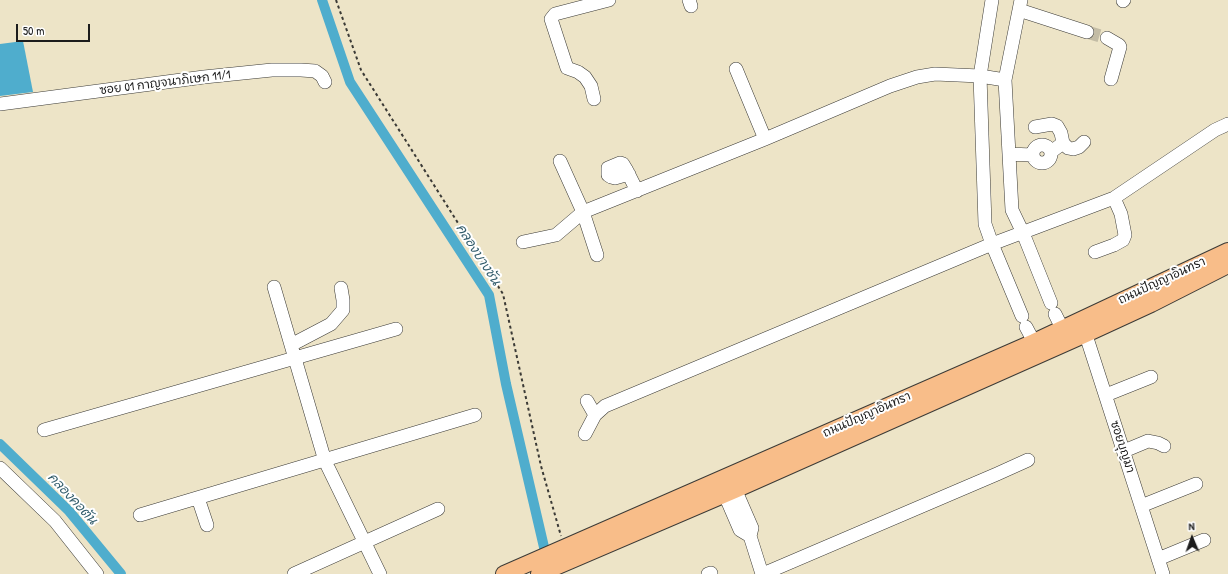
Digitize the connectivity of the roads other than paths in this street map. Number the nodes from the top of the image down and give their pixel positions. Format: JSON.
{"nodes":[{"id":1,"x":609,"y":0,"type":"edge"},
{"id":2,"x":992,"y":0,"type":"edge"},
{"id":3,"x":1020,"y":5,"type":"edge"},
{"id":4,"x":1087,"y":32,"type":"tunnel mouth"},
{"id":5,"x":1107,"y":38,"type":"tunnel mouth"},
{"id":6,"x":736,"y":69,"type":"dead end"},
{"id":7,"x":980,"y":76,"type":"junction"},
{"id":8,"x":1111,"y":79,"type":"dead end"},
{"id":9,"x":1005,"y":80,"type":"junction"},
{"id":10,"x":325,"y":82,"type":"dead end"},
{"id":11,"x":594,"y":99,"type":"dead end"},
{"id":12,"x":0,"y":104,"type":"edge"},
{"id":13,"x":1228,"y":124,"type":"edge"},
{"id":14,"x":1035,"y":127,"type":"dead end"},
{"id":15,"x":765,"y":139,"type":"junction"},
{"id":16,"x":1084,"y":142,"type":"dead end"},
{"id":17,"x":1063,"y":143,"type":"junction"},
{"id":18,"x":1009,"y":154,"type":"junction"},
{"id":19,"x":560,"y":161,"type":"dead end"},
{"id":20,"x":628,"y":174,"type":"dead end"},
{"id":21,"x":637,"y":191,"type":"junction"},
{"id":22,"x":1114,"y":198,"type":"junction"},
{"id":23,"x":583,"y":212,"type":"junction"},
{"id":24,"x":1023,"y":233,"type":"junction"},
{"id":25,"x":523,"y":242,"type":"dead end"},
{"id":26,"x":992,"y":244,"type":"junction"},
{"id":27,"x":1228,"y":251,"type":"edge"},
{"id":28,"x":1095,"y":252,"type":"dead end"},
{"id":29,"x":597,"y":255,"type":"dead end"},
{"id":30,"x":1228,"y":265,"type":"edge"},
{"id":31,"x":274,"y":287,"type":"dead end"},
{"id":32,"x":341,"y":288,"type":"dead end"},
{"id":33,"x":1084,"y":327,"type":"junction"},
{"id":34,"x":396,"y":328,"type":"dead end"},
{"id":35,"x":1062,"y":328,"type":"junction"},
{"id":36,"x":1034,"y":342,"type":"junction"},
{"id":37,"x":291,"y":344,"type":"junction"},
{"id":38,"x":295,"y":358,"type":"junction"},
{"id":39,"x":1151,"y":377,"type":"dead end"},
{"id":40,"x":1106,"y":395,"type":"junction"},
{"id":41,"x":588,"y":401,"type":"dead end"},
{"id":42,"x":475,"y":415,"type":"dead end"},
{"id":43,"x":595,"y":415,"type":"junction"},
{"id":44,"x":44,"y":430,"type":"dead end"},
{"id":45,"x":585,"y":434,"type":"dead end"},
{"id":46,"x":1164,"y":446,"type":"dead end"},
{"id":47,"x":1124,"y":451,"type":"junction"},
{"id":48,"x":325,"y":460,"type":"junction"},
{"id":49,"x":1028,"y":460,"type":"dead end"},
{"id":50,"x":0,"y":468,"type":"edge"},
{"id":51,"x":1196,"y":484,"type":"dead end"},
{"id":52,"x":727,"y":485,"type":"junction"},
{"id":53,"x":198,"y":498,"type":"junction"},
{"id":54,"x":1141,"y":506,"type":"junction"},
{"id":55,"x":438,"y":508,"type":"dead end"},
{"id":56,"x":140,"y":515,"type":"dead end"},
{"id":57,"x":207,"y":525,"type":"dead end"},
{"id":58,"x":1204,"y":540,"type":"dead end"},
{"id":59,"x":365,"y":542,"type":"junction"},
{"id":60,"x":571,"y":546,"type":"junction"},
{"id":61,"x":1158,"y":559,"type":"junction"},
{"id":62,"x":511,"y":571,"type":"edge"},
{"id":63,"x":97,"y":574,"type":"edge"},
{"id":64,"x":294,"y":574,"type":"edge"},
{"id":65,"x":380,"y":574,"type":"edge"},
{"id":66,"x":539,"y":574,"type":"edge"},
{"id":67,"x":762,"y":574,"type":"edge"},
{"id":68,"x":1163,"y":574,"type":"edge"}],
"edges":[{"from":1,"to":11,"type":"street"},
{"from":2,"to":7,"type":"street"},
{"from":3,"to":4,"type":"street"},
{"from":3,"to":9,"type":"street"},
{"from":5,"to":8,"type":"street"},
{"from":6,"to":15,"type":"street"},
{"from":7,"to":9,"type":"street"},
{"from":7,"to":15,"type":"street"},
{"from":7,"to":26,"type":"street"},
{"from":9,"to":18,"type":"street"},
{"from":10,"to":12,"type":"street","name":"ซอย 01 กาญจนาภิเษก 11/1"},
{"from":13,"to":22,"type":"street"},
{"from":14,"to":17,"type":"street"},
{"from":15,"to":21,"type":"street"},
{"from":16,"to":17,"type":"street"},
{"from":17,"to":18,"type":"street"},
{"from":18,"to":24,"type":"street"},
{"from":19,"to":23,"type":"street"},
{"from":20,"to":21,"type":"street"},
{"from":21,"to":23,"type":"street"},
{"from":22,"to":24,"type":"street"},
{"from":22,"to":28,"type":"street"},
{"from":23,"to":25,"type":"street"},
{"from":23,"to":29,"type":"street"},
{"from":24,"to":26,"type":"street"},
{"from":24,"to":35,"type":"street"},
{"from":26,"to":36,"type":"street"},
{"from":26,"to":43,"type":"street"},
{"from":27,"to":33,"type":"main road","name":"ถนนปัญญาอินทรา"},
{"from":30,"to":33,"type":"main road","name":"ถนนปัญญาอินทรา"},
{"from":31,"to":37,"type":"street"},
{"from":32,"to":37,"type":"street"},
{"from":33,"to":35,"type":"main road","name":"ถนนปัญญาอินทรา"},
{"from":33,"to":40,"type":"street","name":"ซอยบุญมา"},
{"from":33,"to":52,"type":"main road","name":"ถนนปัญญาอินทรา"},
{"from":34,"to":38,"type":"street"},
{"from":35,"to":36,"type":"main road","name":"ถนนปัญญาอินทรา"},
{"from":36,"to":52,"type":"main road","name":"ถนนปัญญาอินทรา"},
{"from":37,"to":38,"type":"street"},
{"from":38,"to":44,"type":"street"},
{"from":38,"to":48,"type":"street"},
{"from":39,"to":40,"type":"street"},
{"from":40,"to":47,"type":"street","name":"ซอยบุญมา"},
{"from":41,"to":43,"type":"street"},
{"from":42,"to":48,"type":"street"},
{"from":43,"to":45,"type":"street"},
{"from":46,"to":47,"type":"street"},
{"from":47,"to":54,"type":"street","name":"ซอยบุญมา"},
{"from":48,"to":53,"type":"street"},
{"from":48,"to":59,"type":"street"},
{"from":49,"to":67,"type":"street"},
{"from":50,"to":63,"type":"street"},
{"from":51,"to":54,"type":"street"},
{"from":52,"to":60,"type":"main road","name":"ถนนปัญญาอินทรา"},
{"from":52,"to":67,"type":"street"},
{"from":53,"to":56,"type":"street"},
{"from":53,"to":57,"type":"street"},
{"from":54,"to":61,"type":"street","name":"ซอยบุญมา"},
{"from":55,"to":59,"type":"street"},
{"from":58,"to":61,"type":"street"},
{"from":59,"to":64,"type":"street"},
{"from":59,"to":65,"type":"street"},
{"from":60,"to":62,"type":"main road","name":"ถนนปัญญาอินทรา"},
{"from":60,"to":66,"type":"main road","name":"ถนนปัญญาอินทรา"},
{"from":61,"to":68,"type":"street","name":"ซอยบุญมา"}]}
